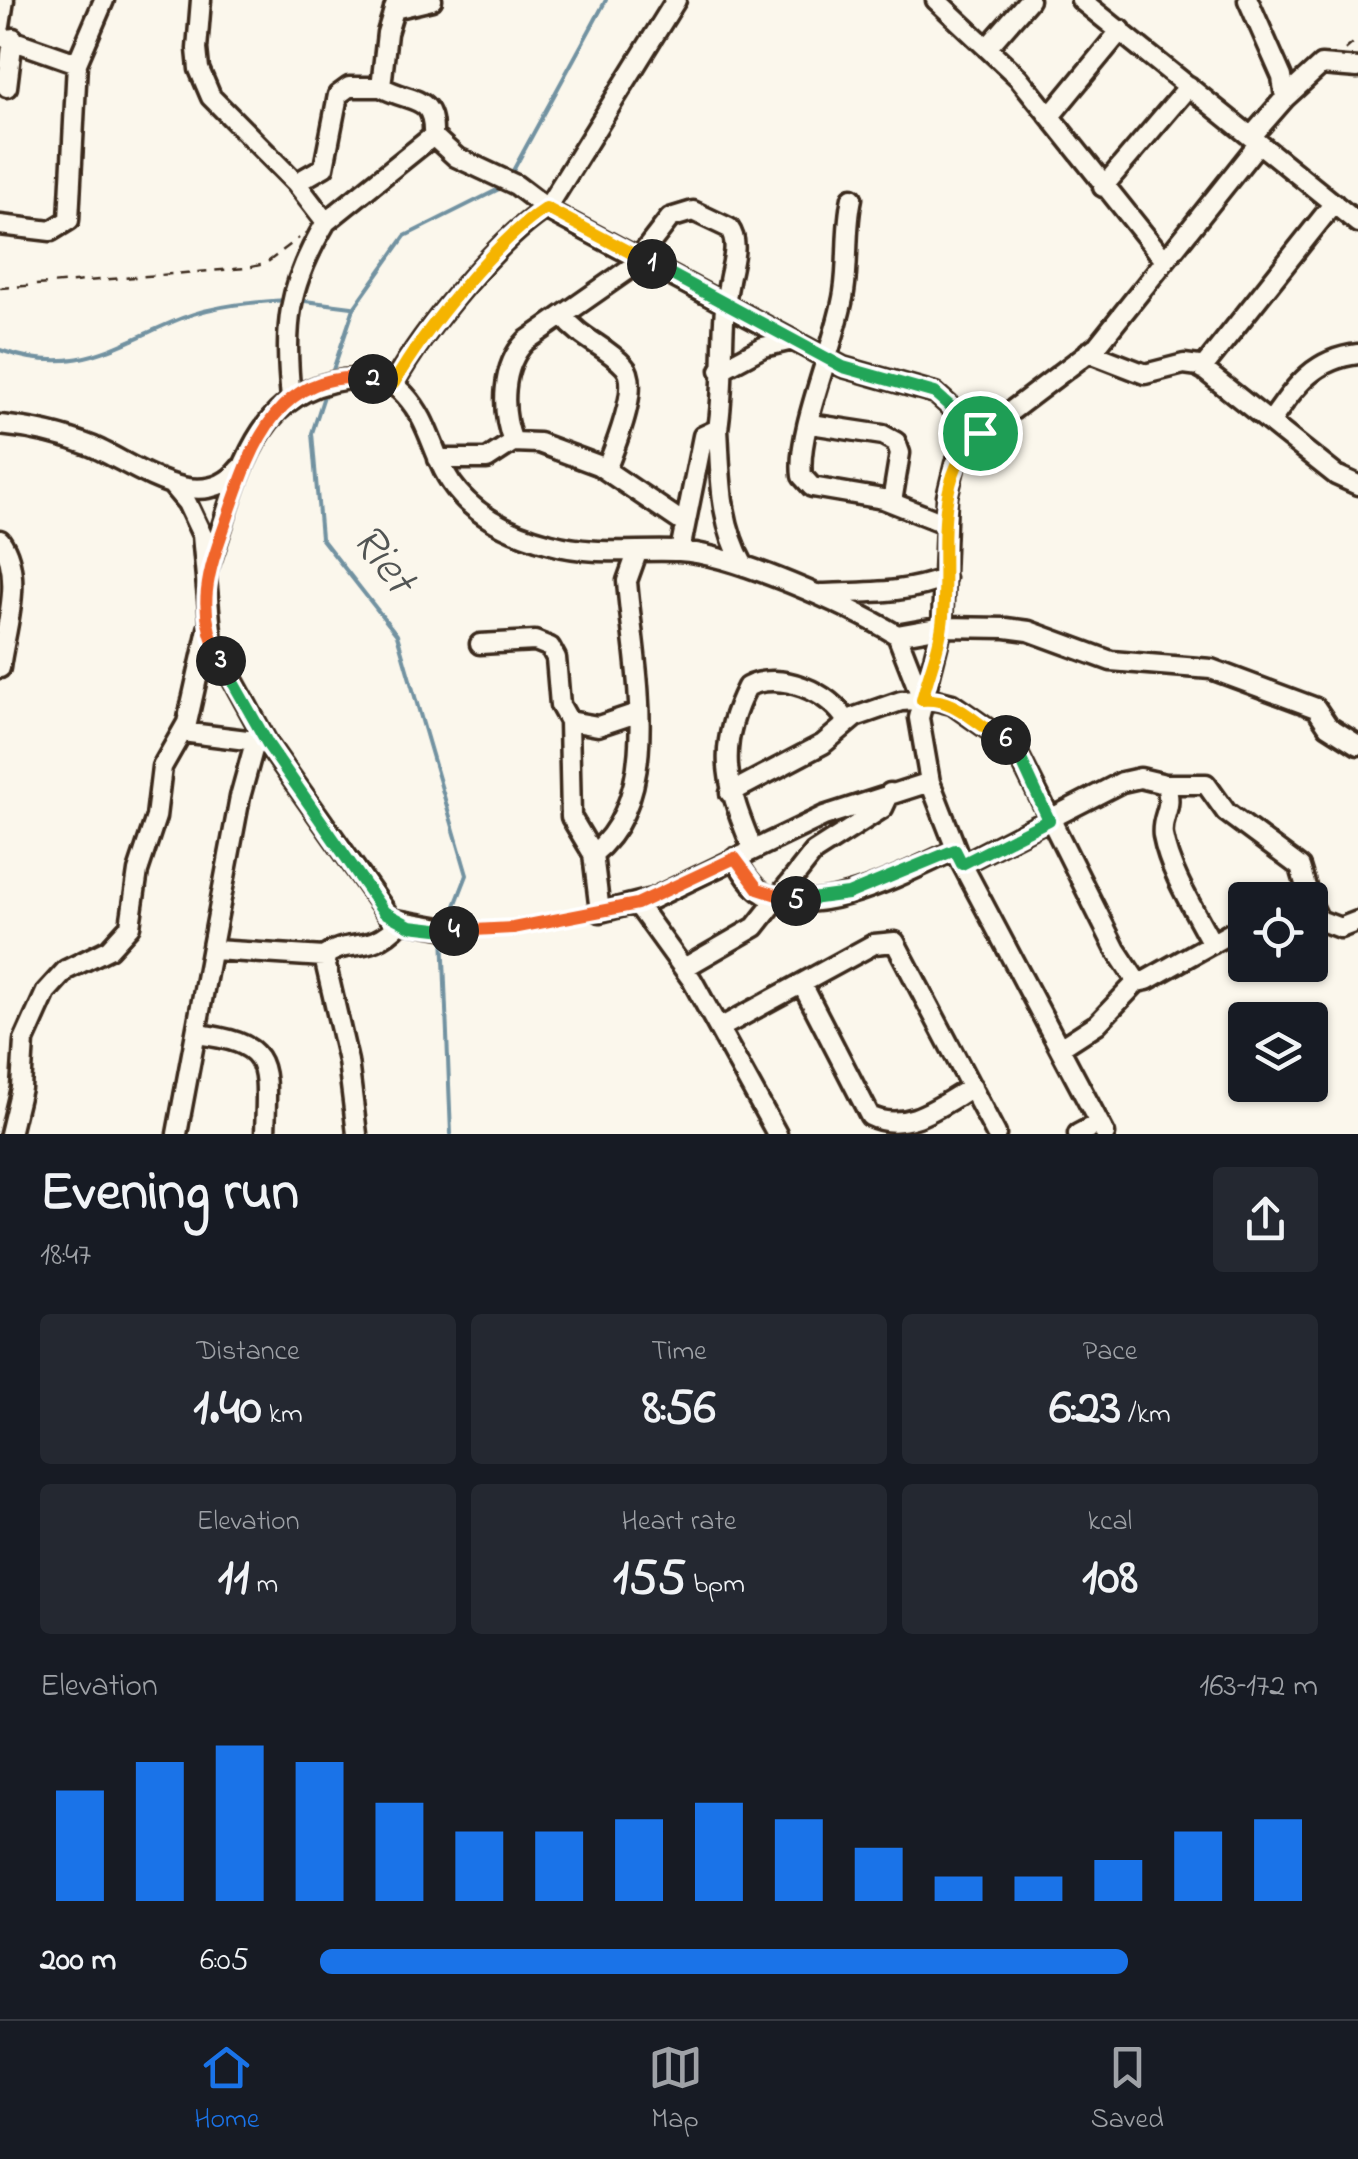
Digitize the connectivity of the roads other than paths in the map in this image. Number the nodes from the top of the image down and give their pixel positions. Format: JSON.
{"nodes":[{"id":1,"x":4,"y":0,"type":"edge"},
{"id":2,"x":104,"y":0,"type":"edge"},
{"id":3,"x":201,"y":0,"type":"edge"},
{"id":4,"x":432,"y":0,"type":"edge"},
{"id":5,"x":676,"y":0,"type":"edge"},
{"id":6,"x":936,"y":0,"type":"edge"},
{"id":7,"x":1029,"y":0,"type":"edge"},
{"id":8,"x":1081,"y":0,"type":"edge"},
{"id":9,"x":1248,"y":0,"type":"edge"},
{"id":10,"x":396,"y":5,"type":"edge"},
{"id":11,"x":1121,"y":30,"type":"junction"},
{"id":12,"x":4,"y":33,"type":"edge"},
{"id":13,"x":987,"y":48,"type":"junction"},
{"id":14,"x":77,"y":63,"type":"junction"},
{"id":15,"x":1358,"y":68,"type":"edge"},
{"id":16,"x":1188,"y":86,"type":"junction"},
{"id":17,"x":6,"y":87,"type":"dead end"},
{"id":18,"x":381,"y":87,"type":"junction"},
{"id":19,"x":1286,"y":98,"type":"junction"},
{"id":20,"x":1051,"y":115,"type":"junction"},
{"id":21,"x":433,"y":136,"type":"junction"},
{"id":22,"x":1255,"y":141,"type":"junction"},
{"id":23,"x":296,"y":183,"type":"junction"},
{"id":24,"x":1103,"y":186,"type":"junction"},
{"id":25,"x":852,"y":198,"type":"dead end"},
{"id":26,"x":1334,"y":203,"type":"junction"},
{"id":27,"x":546,"y":208,"type":"junction"},
{"id":28,"x":326,"y":222,"type":"junction"},
{"id":29,"x":1358,"y":222,"type":"edge"},
{"id":30,"x":0,"y":225,"type":"edge"},
{"id":31,"x":640,"y":257,"type":"junction"},
{"id":32,"x":1163,"y":258,"type":"junction"},
{"id":33,"x":725,"y":303,"type":"junction"},
{"id":34,"x":564,"y":316,"type":"junction"},
{"id":35,"x":793,"y":340,"type":"junction"},
{"id":36,"x":1088,"y":352,"type":"junction"},
{"id":37,"x":1358,"y":354,"type":"edge"},
{"id":38,"x":825,"y":357,"type":"junction"},
{"id":39,"x":1202,"y":369,"type":"junction"},
{"id":40,"x":720,"y":370,"type":"junction"},
{"id":41,"x":394,"y":383,"type":"junction"},
{"id":42,"x":292,"y":399,"type":"junction"},
{"id":43,"x":1271,"y":421,"type":"junction"},
{"id":44,"x":810,"y":424,"type":"junction"},
{"id":45,"x":0,"y":425,"type":"edge"},
{"id":46,"x":718,"y":429,"type":"junction"},
{"id":47,"x":980,"y":433,"type":"junction"},
{"id":48,"x":513,"y":442,"type":"junction"},
{"id":49,"x":438,"y":459,"type":"junction"},
{"id":50,"x":243,"y":465,"type":"junction"},
{"id":51,"x":606,"y":470,"type":"junction"},
{"id":52,"x":170,"y":484,"type":"junction"},
{"id":53,"x":1358,"y":485,"type":"edge"},
{"id":54,"x":892,"y":502,"type":"junction"},
{"id":55,"x":686,"y":524,"type":"junction"},
{"id":56,"x":946,"y":524,"type":"junction"},
{"id":57,"x":0,"y":540,"type":"edge"},
{"id":58,"x":680,"y":551,"type":"junction"},
{"id":59,"x":637,"y":553,"type":"junction"},
{"id":60,"x":744,"y":566,"type":"junction"},
{"id":61,"x":207,"y":570,"type":"junction"},
{"id":62,"x":945,"y":578,"type":"junction"},
{"id":63,"x":810,"y":594,"type":"junction"},
{"id":64,"x":942,"y":627,"type":"junction"},
{"id":65,"x":208,"y":628,"type":"junction"},
{"id":66,"x":897,"y":634,"type":"junction"},
{"id":67,"x":2,"y":642,"type":"edge"},
{"id":68,"x":480,"y":644,"type":"dead end"},
{"id":69,"x":0,"y":668,"type":"edge"},
{"id":70,"x":922,"y":700,"type":"junction"},
{"id":71,"x":637,"y":712,"type":"junction"},
{"id":72,"x":569,"y":721,"type":"junction"},
{"id":73,"x":847,"y":722,"type":"junction"},
{"id":74,"x":182,"y":732,"type":"junction"},
{"id":75,"x":257,"y":734,"type":"junction"},
{"id":76,"x":1358,"y":744,"type":"edge"},
{"id":77,"x":930,"y":782,"type":"junction"},
{"id":78,"x":1164,"y":784,"type":"junction"},
{"id":79,"x":730,"y":793,"type":"junction"},
{"id":80,"x":890,"y":793,"type":"junction"},
{"id":81,"x":1049,"y":820,"type":"junction"},
{"id":82,"x":782,"y":836,"type":"junction"},
{"id":83,"x":753,"y":850,"type":"junction"},
{"id":84,"x":814,"y":852,"type":"junction"},
{"id":85,"x":593,"y":854,"type":"junction"},
{"id":86,"x":958,"y":857,"type":"junction"},
{"id":87,"x":735,"y":858,"type":"junction"},
{"id":88,"x":1302,"y":882,"type":"edge"},
{"id":89,"x":778,"y":899,"type":"junction"},
{"id":90,"x":637,"y":904,"type":"junction"},
{"id":91,"x":1358,"y":921,"type":"edge"},
{"id":92,"x":400,"y":923,"type":"junction"},
{"id":93,"x":1328,"y":923,"type":"edge"},
{"id":94,"x":458,"y":931,"type":"road end"},
{"id":95,"x":1228,"y":935,"type":"edge"},
{"id":96,"x":1212,"y":944,"type":"junction"},
{"id":97,"x":214,"y":950,"type":"junction"},
{"id":98,"x":324,"y":957,"type":"junction"},
{"id":99,"x":684,"y":968,"type":"junction"},
{"id":100,"x":1137,"y":982,"type":"junction"},
{"id":101,"x":802,"y":984,"type":"junction"},
{"id":102,"x":720,"y":1028,"type":"junction"},
{"id":103,"x":196,"y":1034,"type":"junction"},
{"id":104,"x":1060,"y":1048,"type":"junction"},
{"id":105,"x":972,"y":1087,"type":"junction"},
{"id":106,"x":1102,"y":1128,"type":"edge"},
{"id":107,"x":10,"y":1134,"type":"edge"},
{"id":108,"x":177,"y":1134,"type":"edge"},
{"id":109,"x":265,"y":1134,"type":"edge"},
{"id":110,"x":357,"y":1134,"type":"edge"},
{"id":111,"x":777,"y":1134,"type":"edge"},
{"id":112,"x":996,"y":1134,"type":"edge"},
{"id":113,"x":1078,"y":1134,"type":"edge"}],
"edges":[{"from":1,"to":12,"type":"street"},
{"from":2,"to":14,"type":"street"},
{"from":3,"to":23,"type":"street"},
{"from":4,"to":10,"type":"street"},
{"from":5,"to":27,"type":"street"},
{"from":6,"to":13,"type":"street"},
{"from":7,"to":13,"type":"street"},
{"from":8,"to":11,"type":"street"},
{"from":9,"to":19,"type":"street"},
{"from":10,"to":18,"type":"street"},
{"from":11,"to":16,"type":"street"},
{"from":11,"to":20,"type":"street"},
{"from":12,"to":14,"type":"street"},
{"from":12,"to":17,"type":"street"},
{"from":13,"to":20,"type":"street"},
{"from":14,"to":30,"type":"street"},
{"from":15,"to":19,"type":"street"},
{"from":16,"to":22,"type":"street"},
{"from":16,"to":24,"type":"street"},
{"from":18,"to":21,"type":"street"},
{"from":18,"to":23,"type":"street"},
{"from":19,"to":22,"type":"street"},
{"from":20,"to":24,"type":"street"},
{"from":21,"to":27,"type":"street"},
{"from":21,"to":28,"type":"street"},
{"from":22,"to":26,"type":"street"},
{"from":22,"to":32,"type":"street"},
{"from":23,"to":28,"type":"street"},
{"from":24,"to":32,"type":"street"},
{"from":25,"to":38,"type":"street"},
{"from":26,"to":29,"type":"street"},
{"from":26,"to":39,"type":"street"},
{"from":27,"to":31,"type":"street"},
{"from":27,"to":41,"type":"street"},
{"from":28,"to":42,"type":"street"},
{"from":31,"to":33,"type":"street"},
{"from":31,"to":33,"type":"street"},
{"from":31,"to":34,"type":"street"},
{"from":32,"to":36,"type":"street"},
{"from":33,"to":35,"type":"street"},
{"from":33,"to":40,"type":"street"},
{"from":34,"to":48,"type":"street"},
{"from":34,"to":51,"type":"street"},
{"from":35,"to":38,"type":"street"},
{"from":35,"to":40,"type":"street"},
{"from":36,"to":39,"type":"street"},
{"from":36,"to":47,"type":"street"},
{"from":37,"to":43,"type":"street"},
{"from":38,"to":44,"type":"street"},
{"from":38,"to":47,"type":"street"},
{"from":39,"to":43,"type":"street"},
{"from":40,"to":46,"type":"street"},
{"from":41,"to":42,"type":"street"},
{"from":41,"to":49,"type":"street"},
{"from":42,"to":50,"type":"street"},
{"from":43,"to":53,"type":"street"},
{"from":44,"to":54,"type":"street"},
{"from":44,"to":54,"type":"street"},
{"from":45,"to":52,"type":"street"},
{"from":46,"to":55,"type":"street"},
{"from":46,"to":60,"type":"street"},
{"from":47,"to":56,"type":"street"},
{"from":48,"to":49,"type":"street"},
{"from":48,"to":51,"type":"street"},
{"from":49,"to":59,"type":"street"},
{"from":50,"to":52,"type":"street"},
{"from":50,"to":61,"type":"street"},
{"from":51,"to":55,"type":"street"},
{"from":52,"to":61,"type":"street"},
{"from":54,"to":56,"type":"street"},
{"from":55,"to":58,"type":"street"},
{"from":56,"to":62,"type":"street"},
{"from":57,"to":67,"type":"street"},
{"from":58,"to":59,"type":"street"},
{"from":58,"to":60,"type":"street"},
{"from":59,"to":71,"type":"street"},
{"from":60,"to":63,"type":"street"},
{"from":61,"to":65,"type":"street"},
{"from":62,"to":63,"type":"street"},
{"from":62,"to":64,"type":"street"},
{"from":63,"to":66,"type":"street"},
{"from":64,"to":66,"type":"street"},
{"from":64,"to":70,"type":"street"},
{"from":64,"to":76,"type":"street"},
{"from":65,"to":74,"type":"street"},
{"from":65,"to":75,"type":"street"},
{"from":66,"to":70,"type":"street"},
{"from":67,"to":69,"type":"street"},
{"from":68,"to":72,"type":"street"},
{"from":70,"to":73,"type":"street"},
{"from":70,"to":77,"type":"street"},
{"from":70,"to":81,"type":"street"},
{"from":71,"to":72,"type":"street"},
{"from":71,"to":85,"type":"street"},
{"from":72,"to":85,"type":"street"},
{"from":73,"to":79,"type":"street"},
{"from":73,"to":79,"type":"street"},
{"from":74,"to":75,"type":"street"},
{"from":74,"to":107,"type":"street"},
{"from":75,"to":92,"type":"street"},
{"from":75,"to":97,"type":"street"},
{"from":77,"to":80,"type":"street"},
{"from":77,"to":86,"type":"street"},
{"from":78,"to":81,"type":"street"},
{"from":78,"to":88,"type":"street"},
{"from":78,"to":96,"type":"street"},
{"from":79,"to":83,"type":"street"},
{"from":80,"to":82,"type":"street"},
{"from":80,"to":84,"type":"street"},
{"from":81,"to":86,"type":"street"},
{"from":81,"to":100,"type":"street"},
{"from":82,"to":83,"type":"street"},
{"from":82,"to":84,"type":"street"},
{"from":83,"to":87,"type":"street"},
{"from":84,"to":89,"type":"street"},
{"from":85,"to":90,"type":"street"},
{"from":86,"to":89,"type":"street"},
{"from":86,"to":104,"type":"street"},
{"from":87,"to":89,"type":"street"},
{"from":87,"to":90,"type":"street"},
{"from":89,"to":99,"type":"street"},
{"from":90,"to":99,"type":"street"},
{"from":91,"to":93,"type":"street"},
{"from":92,"to":94,"type":"street"},
{"from":92,"to":98,"type":"street"},
{"from":95,"to":96,"type":"street"},
{"from":96,"to":100,"type":"street"},
{"from":97,"to":98,"type":"street"},
{"from":97,"to":103,"type":"street"},
{"from":98,"to":110,"type":"street"},
{"from":99,"to":102,"type":"street"},
{"from":100,"to":104,"type":"street"},
{"from":101,"to":102,"type":"street"},
{"from":101,"to":105,"type":"street"},
{"from":101,"to":105,"type":"street"},
{"from":102,"to":111,"type":"street"},
{"from":103,"to":108,"type":"street"},
{"from":103,"to":109,"type":"street"},
{"from":104,"to":106,"type":"street"},
{"from":105,"to":112,"type":"street"},
{"from":106,"to":113,"type":"street"}]}
